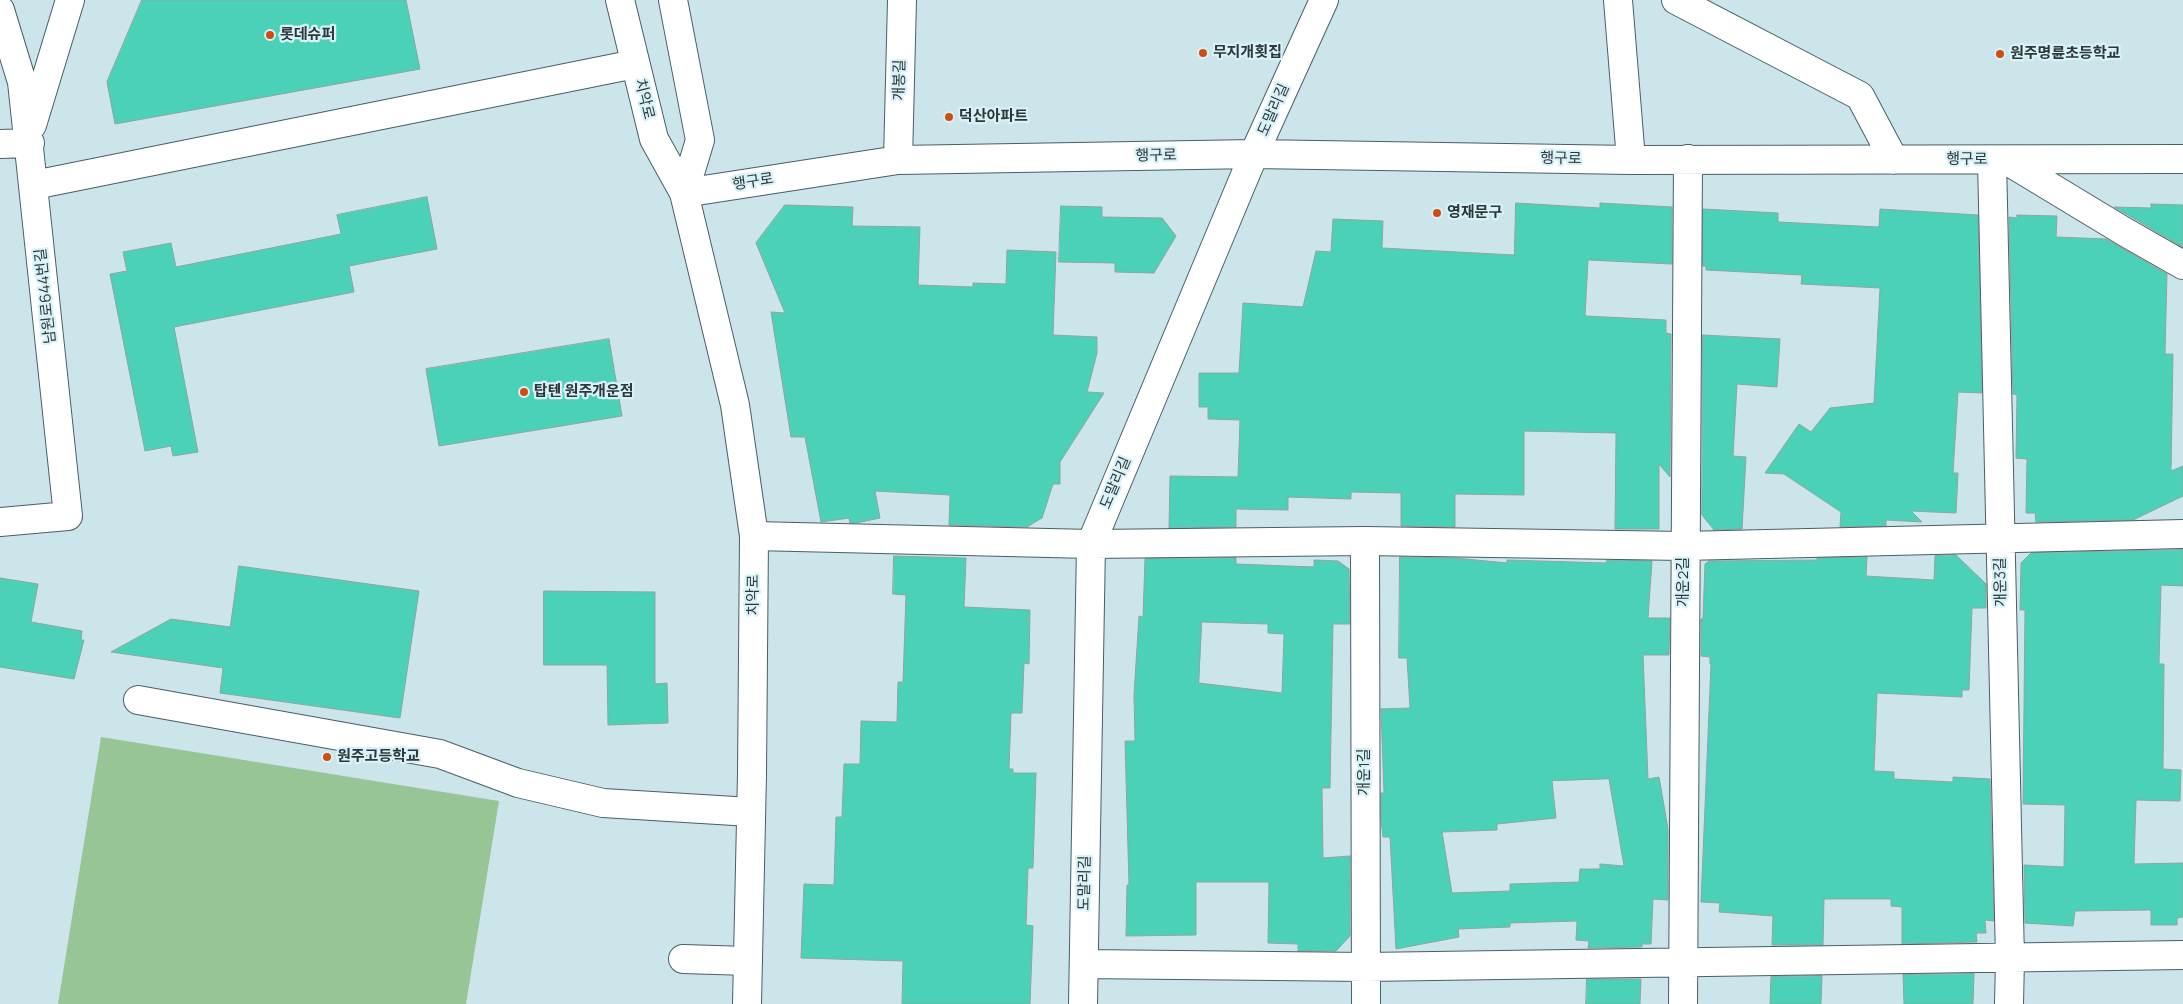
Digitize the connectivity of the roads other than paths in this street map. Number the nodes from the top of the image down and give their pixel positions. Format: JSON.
{"nodes":[{"id":1,"x":70,"y":0,"type":"edge"},
{"id":2,"x":620,"y":0,"type":"edge"},
{"id":3,"x":673,"y":0,"type":"edge"},
{"id":4,"x":902,"y":0,"type":"edge"},
{"id":5,"x":1324,"y":0,"type":"edge"},
{"id":6,"x":1618,"y":0,"type":"edge"},
{"id":7,"x":1676,"y":0,"type":"edge"},
{"id":8,"x":0,"y":10,"type":"edge"},
{"id":9,"x":635,"y":64,"type":"junction"},
{"id":10,"x":30,"y":138,"type":"junction"},
{"id":11,"x":0,"y":144,"type":"edge"},
{"id":12,"x":1254,"y":154,"type":"junction"},
{"id":13,"x":1688,"y":159,"type":"junction"},
{"id":14,"x":2183,"y":159,"type":"edge"},
{"id":15,"x":898,"y":160,"type":"junction"},
{"id":16,"x":1631,"y":160,"type":"junction"},
{"id":17,"x":1894,"y":160,"type":"junction"},
{"id":18,"x":1999,"y":160,"type":"junction"},
{"id":19,"x":34,"y":185,"type":"junction"},
{"id":20,"x":684,"y":192,"type":"junction"},
{"id":21,"x":2183,"y":265,"type":"edge"},
{"id":22,"x":0,"y":522,"type":"edge"},
{"id":23,"x":2183,"y":534,"type":"edge"},
{"id":24,"x":754,"y":536,"type":"junction"},
{"id":25,"x":2000,"y":538,"type":"junction"},
{"id":26,"x":1365,"y":540,"type":"junction"},
{"id":27,"x":1091,"y":544,"type":"junction"},
{"id":28,"x":1684,"y":546,"type":"junction"},
{"id":29,"x":138,"y":700,"type":"dead end"},
{"id":30,"x":751,"y":812,"type":"junction"},
{"id":31,"x":2183,"y":955,"type":"edge"},
{"id":32,"x":683,"y":959,"type":"dead end"},
{"id":33,"x":2010,"y":959,"type":"junction"},
{"id":34,"x":748,"y":961,"type":"junction"},
{"id":35,"x":1683,"y":961,"type":"junction"},
{"id":36,"x":1084,"y":964,"type":"junction"},
{"id":37,"x":1366,"y":967,"type":"junction"},
{"id":38,"x":747,"y":1004,"type":"edge"},
{"id":39,"x":1083,"y":1004,"type":"edge"},
{"id":40,"x":1366,"y":1004,"type":"edge"},
{"id":41,"x":1683,"y":1004,"type":"edge"},
{"id":42,"x":2009,"y":1004,"type":"edge"}],
"edges":[{"from":1,"to":10,"type":"street"},
{"from":2,"to":9,"type":"street","name":"치악로"},
{"from":3,"to":20,"type":"street"},
{"from":4,"to":15,"type":"street","name":"개봉길"},
{"from":5,"to":12,"type":"street","name":"도말리길"},
{"from":6,"to":16,"type":"street"},
{"from":7,"to":17,"type":"street"},
{"from":8,"to":10,"type":"street","name":"남원로644번길"},
{"from":9,"to":19,"type":"street"},
{"from":9,"to":20,"type":"street","name":"치악로"},
{"from":10,"to":11,"type":"street"},
{"from":10,"to":19,"type":"street","name":"남원로644번길"},
{"from":12,"to":15,"type":"street","name":"행구로"},
{"from":12,"to":16,"type":"street","name":"행구로"},
{"from":12,"to":27,"type":"street","name":"도말리길"},
{"from":13,"to":16,"type":"street","name":"행구로"},
{"from":13,"to":17,"type":"street","name":"행구로"},
{"from":13,"to":28,"type":"street","name":"개운2길"},
{"from":14,"to":18,"type":"street","name":"행구로"},
{"from":15,"to":20,"type":"street","name":"행구로"},
{"from":17,"to":18,"type":"street","name":"행구로"},
{"from":18,"to":21,"type":"street"},
{"from":18,"to":25,"type":"street","name":"개운3길"},
{"from":19,"to":22,"type":"street","name":"남원로644번길"},
{"from":20,"to":24,"type":"street","name":"치악로"},
{"from":23,"to":25,"type":"street"},
{"from":24,"to":27,"type":"street"},
{"from":24,"to":30,"type":"street","name":"치악로"},
{"from":25,"to":28,"type":"street"},
{"from":25,"to":33,"type":"street","name":"개운3길"},
{"from":26,"to":27,"type":"street"},
{"from":26,"to":28,"type":"street"},
{"from":26,"to":37,"type":"street","name":"개운1길"},
{"from":27,"to":36,"type":"street","name":"도말리길"},
{"from":28,"to":35,"type":"street","name":"개운2길"},
{"from":29,"to":30,"type":"street"},
{"from":30,"to":34,"type":"street","name":"치악로"},
{"from":31,"to":33,"type":"street"},
{"from":32,"to":34,"type":"street"},
{"from":33,"to":35,"type":"street"},
{"from":33,"to":42,"type":"street","name":"개운3길"},
{"from":34,"to":38,"type":"street","name":"치악로"},
{"from":35,"to":37,"type":"street"},
{"from":35,"to":41,"type":"street","name":"개운2길"},
{"from":36,"to":37,"type":"street"},
{"from":36,"to":39,"type":"street","name":"도말리길"},
{"from":37,"to":40,"type":"street","name":"개운1길"}]}
